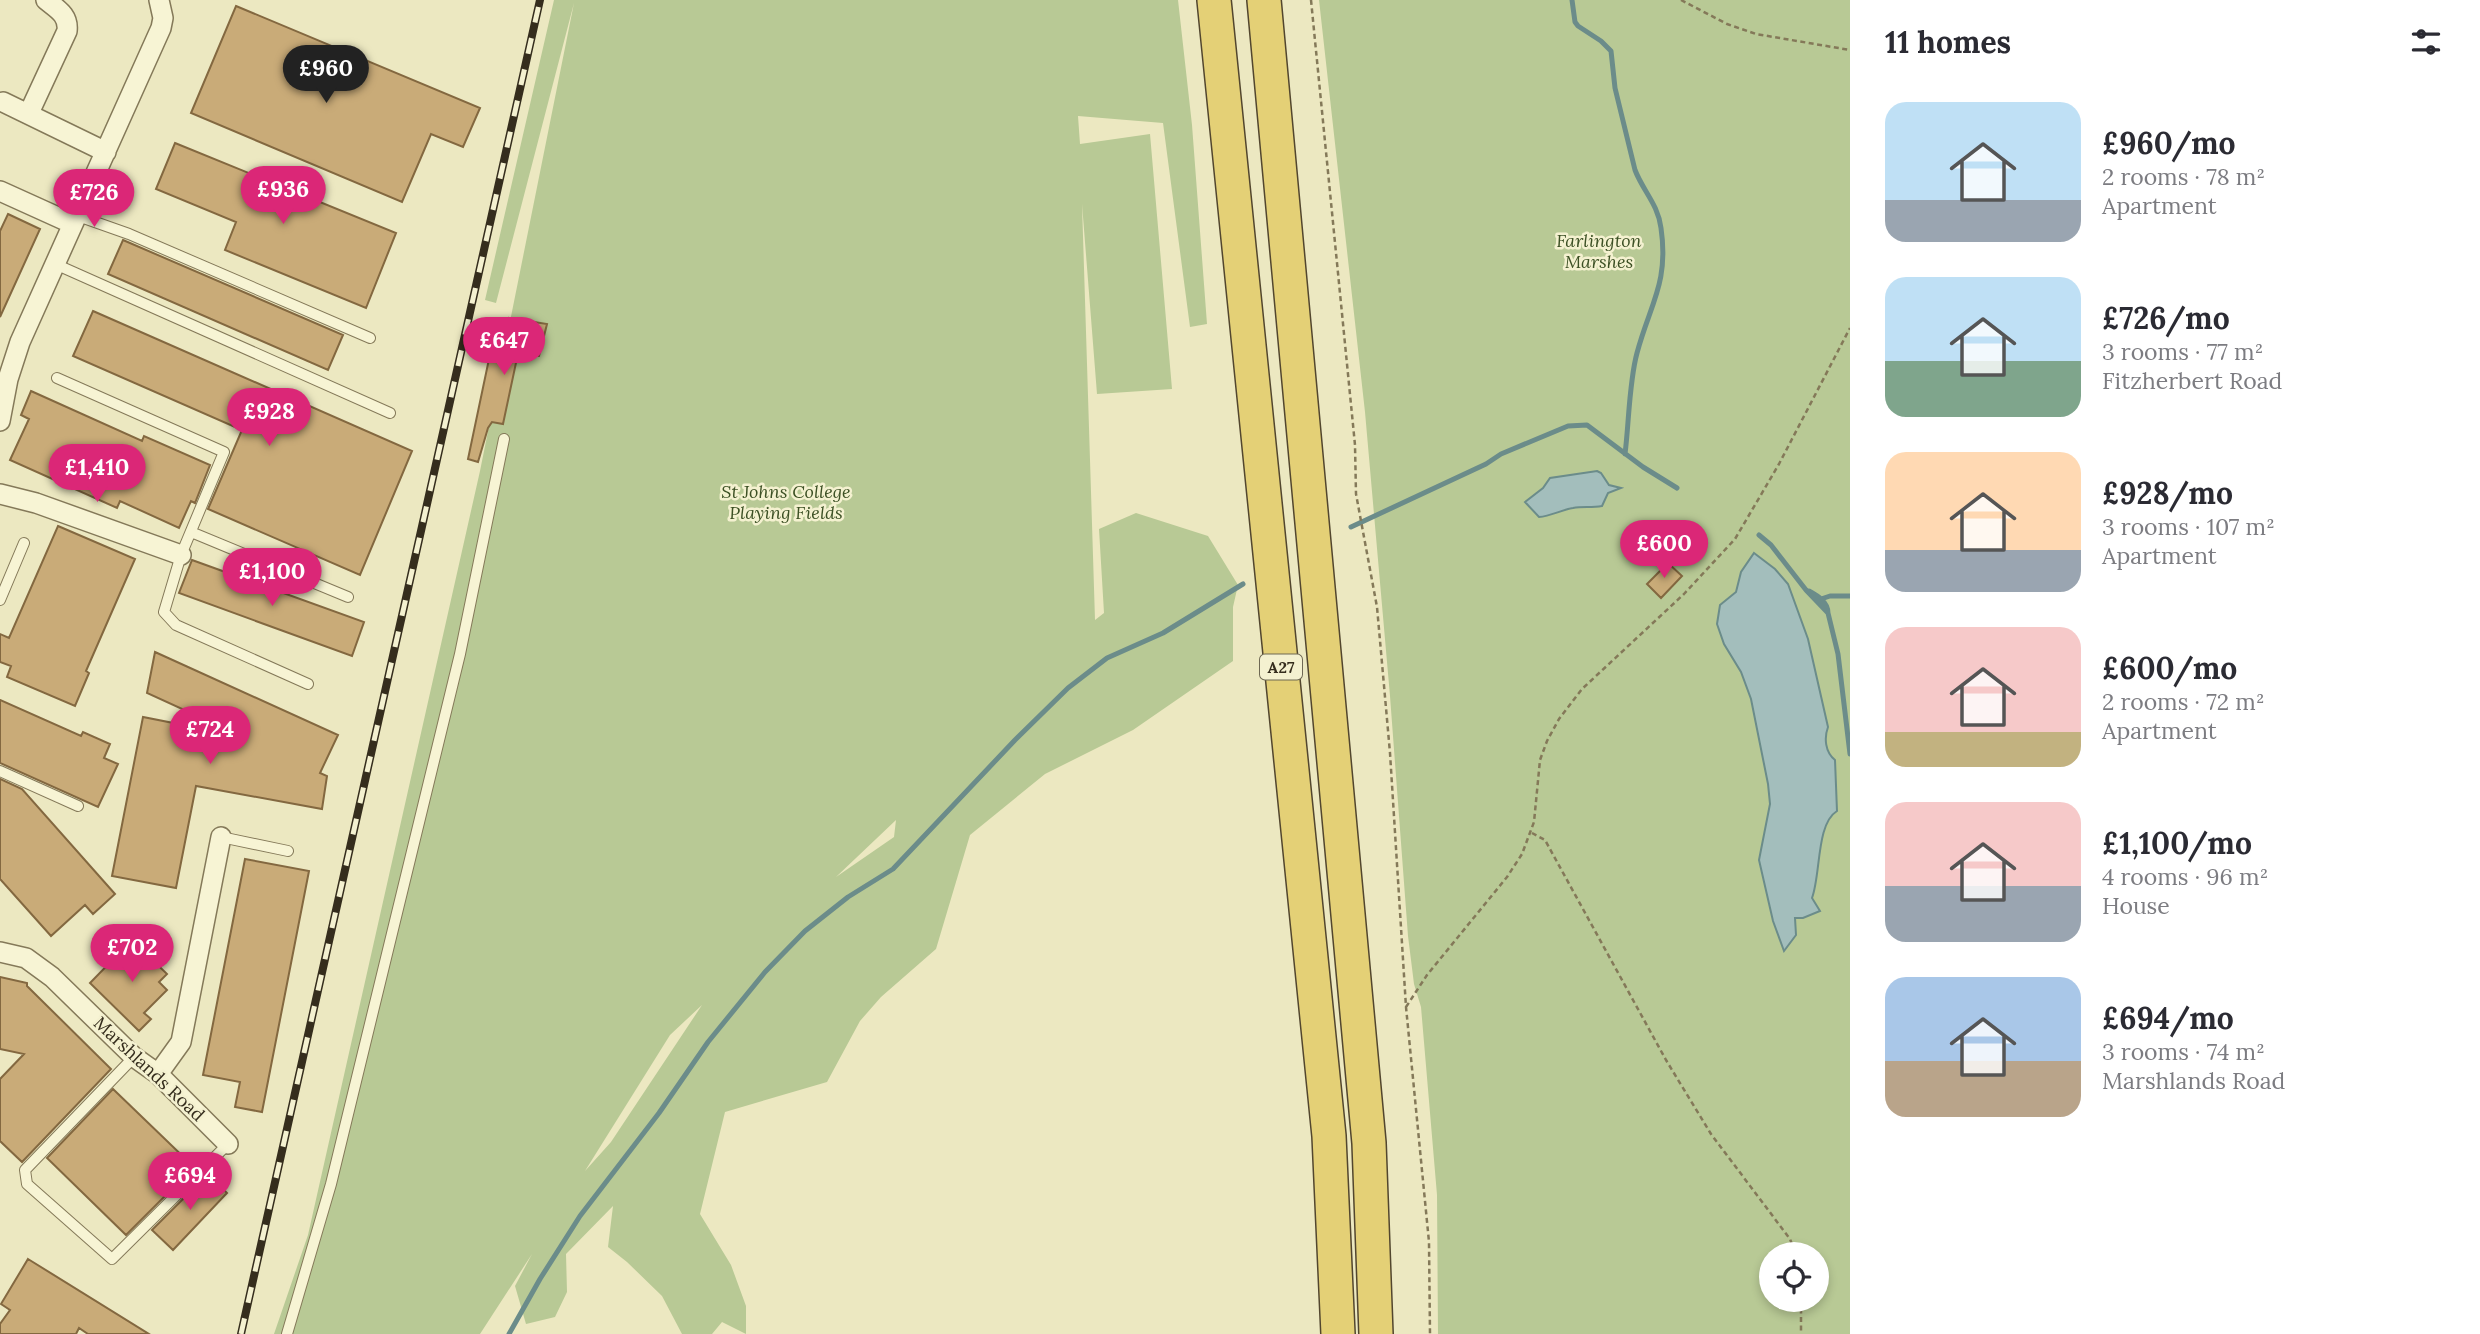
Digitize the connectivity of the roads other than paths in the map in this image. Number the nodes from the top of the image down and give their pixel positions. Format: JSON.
{"nodes":[{"id":1,"x":46,"y":0,"type":"edge"},
{"id":2,"x":159,"y":0,"type":"edge"},
{"id":3,"x":1214,"y":0,"type":"edge"},
{"id":4,"x":1264,"y":0,"type":"edge"},
{"id":5,"x":4,"y":102,"type":"dead end"},
{"id":6,"x":29,"y":113,"type":"junction"},
{"id":7,"x":106,"y":152,"type":"junction"},
{"id":8,"x":0,"y":191,"type":"edge"},
{"id":9,"x":76,"y":220,"type":"junction"},
{"id":10,"x":55,"y":264,"type":"junction"},
{"id":11,"x":370,"y":338,"type":"dead end"},
{"id":12,"x":57,"y":377,"type":"dead end"},
{"id":13,"x":4,"y":378,"type":"edge"},
{"id":14,"x":390,"y":413,"type":"dead end"},
{"id":15,"x":0,"y":421,"type":"edge"},
{"id":16,"x":504,"y":439,"type":"dead end"},
{"id":17,"x":0,"y":494,"type":"edge"},
{"id":18,"x":191,"y":532,"type":"junction"},
{"id":19,"x":24,"y":543,"type":"dead end"},
{"id":20,"x":181,"y":555,"type":"junction"},
{"id":21,"x":348,"y":597,"type":"dead end"},
{"id":22,"x":0,"y":600,"type":"edge"},
{"id":23,"x":308,"y":684,"type":"dead end"},
{"id":24,"x":0,"y":771,"type":"edge"},
{"id":25,"x":78,"y":806,"type":"dead end"},
{"id":26,"x":221,"y":837,"type":"joint"},
{"id":27,"x":289,"y":850,"type":"dead end"},
{"id":28,"x":0,"y":952,"type":"edge"},
{"id":29,"x":134,"y":1057,"type":"junction"},
{"id":30,"x":158,"y":1074,"type":"junction"},
{"id":31,"x":228,"y":1144,"type":"joint"},
{"id":32,"x":287,"y":1334,"type":"edge"},
{"id":33,"x":1338,"y":1334,"type":"edge"},
{"id":34,"x":1376,"y":1334,"type":"edge"}],
"edges":[{"from":1,"to":6,"type":"street"},
{"from":2,"to":7,"type":"street"},
{"from":3,"to":33,"type":"highway","number":"A27"},
{"from":4,"to":34,"type":"highway","number":"A27"},
{"from":5,"to":6,"type":"street"},
{"from":6,"to":7,"type":"street"},
{"from":7,"to":9,"type":"street"},
{"from":8,"to":9,"type":"street"},
{"from":9,"to":10,"type":"street"},
{"from":9,"to":11,"type":"lane"},
{"from":10,"to":13,"type":"street"},
{"from":10,"to":14,"type":"lane"},
{"from":12,"to":18,"type":"lane"},
{"from":13,"to":15,"type":"street"},
{"from":16,"to":32,"type":"lane"},
{"from":17,"to":20,"type":"street"},
{"from":18,"to":20,"type":"lane"},
{"from":18,"to":21,"type":"lane"},
{"from":19,"to":22,"type":"lane"},
{"from":20,"to":23,"type":"lane"},
{"from":24,"to":25,"type":"lane"},
{"from":26,"to":27,"type":"lane"},
{"from":26,"to":30,"type":"street"},
{"from":28,"to":29,"type":"street","name":"Marshlands Road"},
{"from":29,"to":30,"type":"street","name":"Marshlands Road"},
{"from":29,"to":31,"type":"lane"},
{"from":30,"to":31,"type":"street","name":"Marshlands Road"}]}
